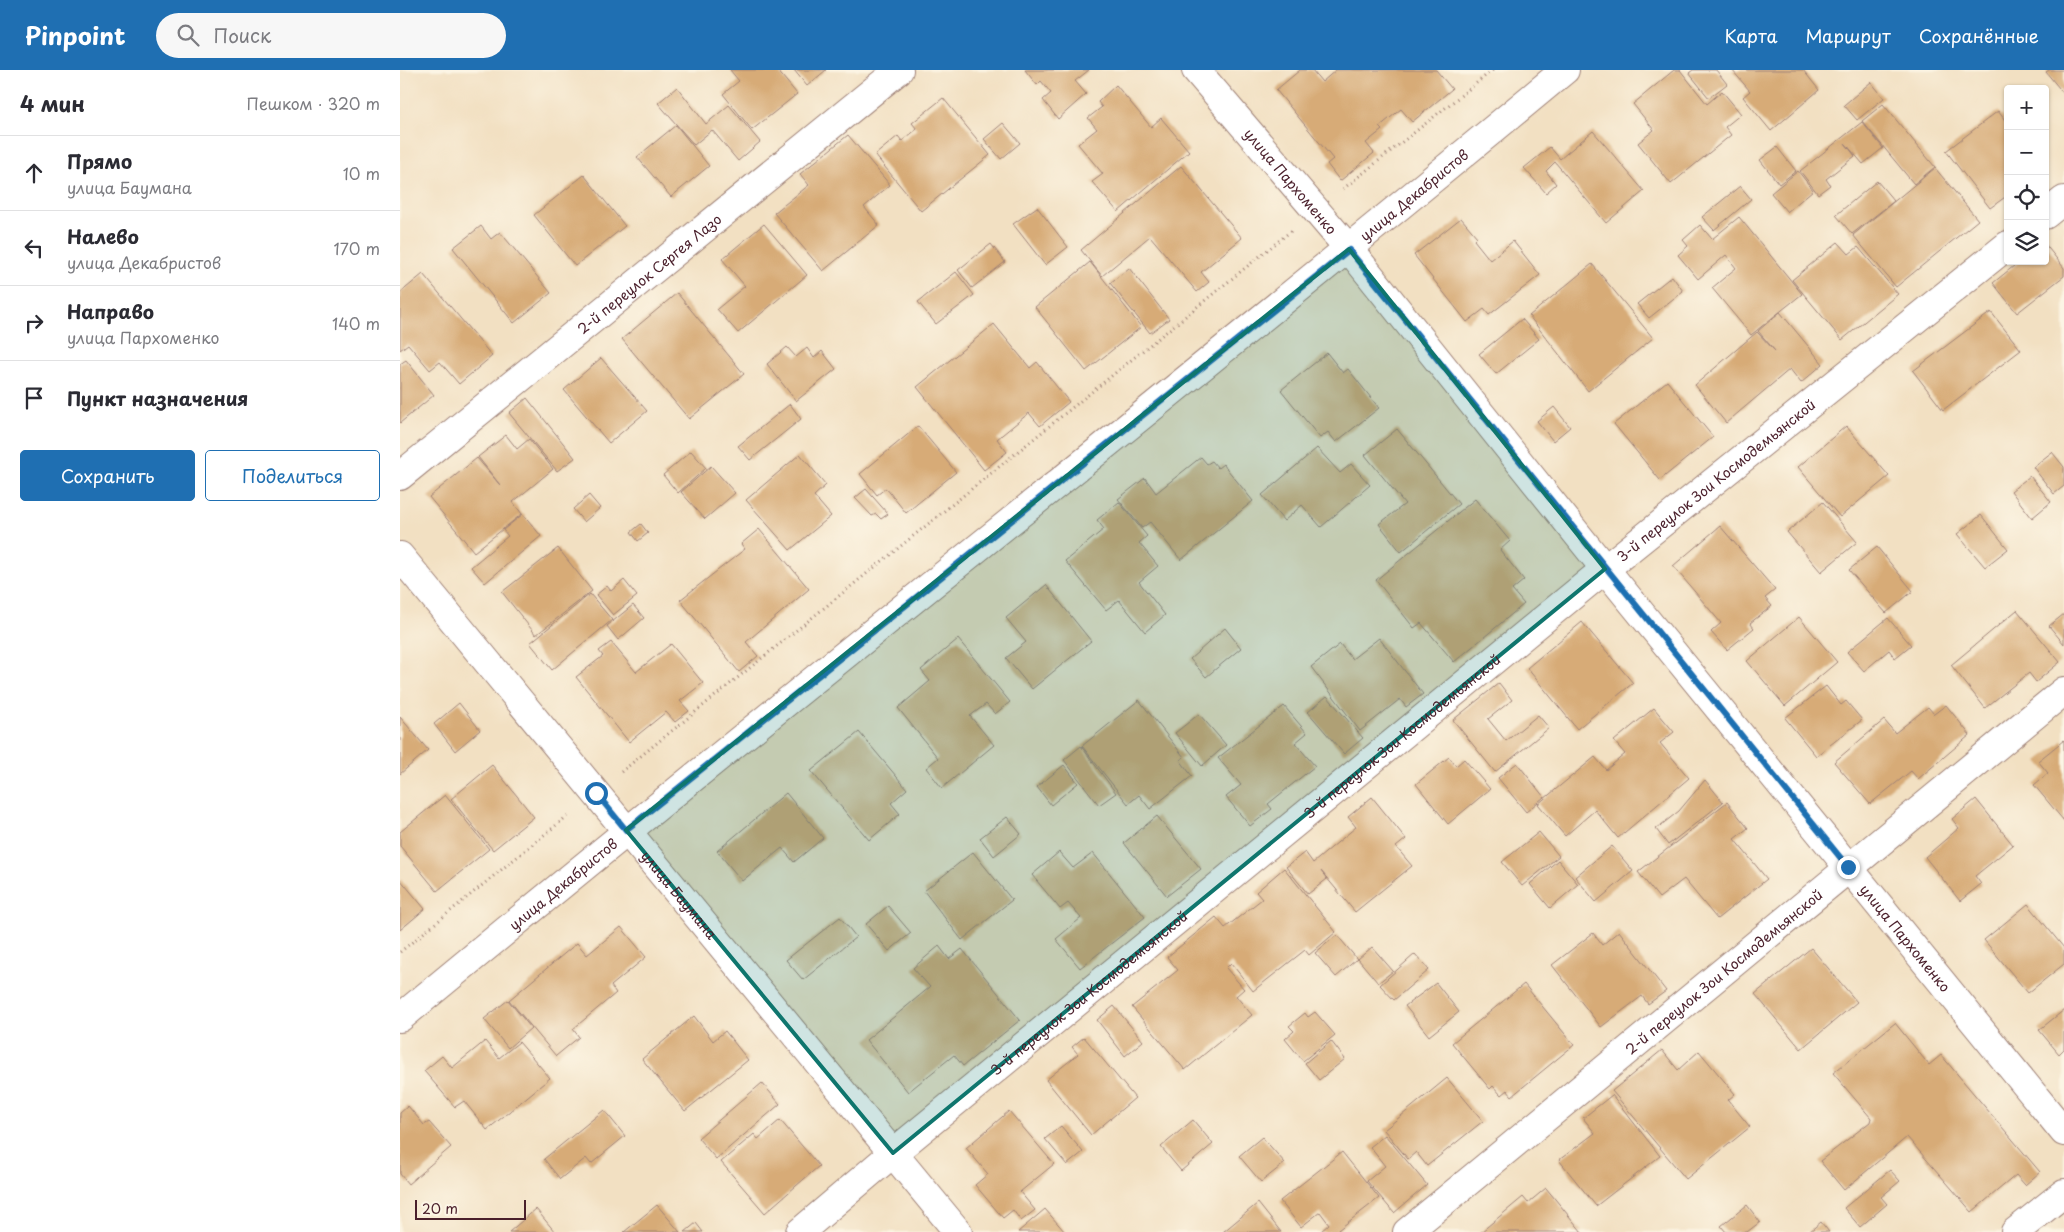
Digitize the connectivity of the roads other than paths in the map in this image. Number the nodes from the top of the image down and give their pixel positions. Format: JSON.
{"nodes":[{"id":1,"x":899,"y":70,"type":"edge"},
{"id":2,"x":1196,"y":70,"type":"edge"},
{"id":3,"x":1565,"y":70,"type":"edge"},
{"id":4,"x":2064,"y":200,"type":"edge"},
{"id":5,"x":2049,"y":212,"type":"edge"},
{"id":6,"x":2004,"y":248,"type":"edge"},
{"id":7,"x":1349,"y":250,"type":"junction"},
{"id":8,"x":400,"y":476,"type":"edge"},
{"id":9,"x":400,"y":556,"type":"edge"},
{"id":10,"x":1606,"y":569,"type":"junction"},
{"id":11,"x":2064,"y":692,"type":"edge"},
{"id":12,"x":626,"y":830,"type":"junction"},
{"id":13,"x":1848,"y":867,"type":"junction"},
{"id":14,"x":400,"y":1018,"type":"edge"},
{"id":15,"x":2064,"y":1132,"type":"edge"},
{"id":16,"x":893,"y":1153,"type":"junction"},
{"id":17,"x":2064,"y":1193,"type":"edge"},
{"id":18,"x":800,"y":1232,"type":"edge"},
{"id":19,"x":958,"y":1232,"type":"edge"},
{"id":20,"x":1407,"y":1232,"type":"edge"},
{"id":21,"x":2016,"y":1232,"type":"edge"}],
"edges":[{"from":1,"to":8,"type":"street","name":"2-й переулок Сергея Лазо"},
{"from":2,"to":7,"type":"street","name":"улица Пархоменко"},
{"from":3,"to":7,"type":"street","name":"улица Декабристов"},
{"from":4,"to":5,"type":"street"},
{"from":6,"to":10,"type":"street","name":"3-й переулок Зои Космодемьянской"},
{"from":7,"to":10,"type":"street","name":"улица Пархоменко"},
{"from":7,"to":12,"type":"street","name":"улица Декабристов"},
{"from":9,"to":12,"type":"street","name":"улица Баумана"},
{"from":10,"to":13,"type":"street","name":"улица Пархоменко"},
{"from":10,"to":16,"type":"street","name":"3-й переулок Зои Космодемьянской"},
{"from":11,"to":13,"type":"street","name":"2-й переулок Зои Космодемьянской"},
{"from":12,"to":14,"type":"street","name":"улица Декабристов"},
{"from":12,"to":16,"type":"street","name":"улица Баумана"},
{"from":13,"to":15,"type":"street","name":"улица Пархоменко"},
{"from":13,"to":20,"type":"street","name":"2-й переулок Зои Космодемьянской"},
{"from":16,"to":18,"type":"street","name":"3-й переулок Зои Космодемьянской"},
{"from":16,"to":19,"type":"street","name":"улица Баумана"},
{"from":17,"to":21,"type":"street"}]}
